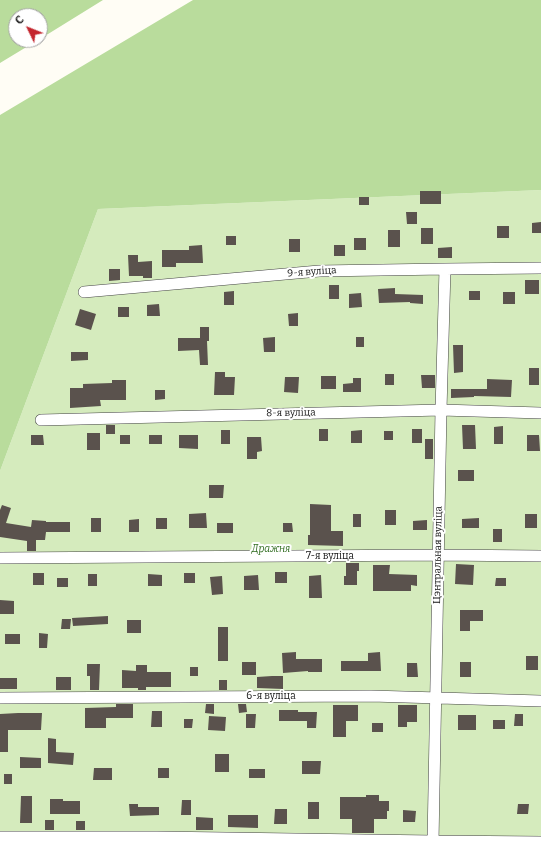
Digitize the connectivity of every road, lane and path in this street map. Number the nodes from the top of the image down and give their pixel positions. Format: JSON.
{"nodes":[{"id":1,"x":541,"y":268,"type":"edge"},
{"id":2,"x":445,"y":269,"type":"junction"},
{"id":3,"x":84,"y":292,"type":"dead end"},
{"id":4,"x":441,"y":410,"type":"junction"},
{"id":5,"x":541,"y":413,"type":"edge"},
{"id":6,"x":41,"y":420,"type":"dead end"},
{"id":7,"x":438,"y":555,"type":"junction"},
{"id":8,"x":541,"y":556,"type":"edge"},
{"id":9,"x":0,"y":558,"type":"edge"},
{"id":10,"x":0,"y":698,"type":"edge"},
{"id":11,"x":436,"y":698,"type":"junction"},
{"id":12,"x":541,"y":701,"type":"edge"},
{"id":13,"x":0,"y":837,"type":"edge"},
{"id":14,"x":433,"y":842,"type":"edge"},
{"id":15,"x":541,"y":842,"type":"edge"}],
"edges":[{"from":1,"to":2,"type":"street","name":"9-я вуліца"},
{"from":2,"to":3,"type":"street","name":"9-я вуліца"},
{"from":2,"to":4,"type":"street","name":"Цэнтральная вуліца"},
{"from":4,"to":5,"type":"street","name":"8-я вуліца"},
{"from":4,"to":6,"type":"street","name":"8-я вуліца"},
{"from":4,"to":7,"type":"street","name":"Цэнтральная вуліца"},
{"from":7,"to":8,"type":"street","name":"7-я вуліца"},
{"from":7,"to":9,"type":"street","name":"7-я вуліца"},
{"from":7,"to":11,"type":"street","name":"Цэнтральная вуліца"},
{"from":10,"to":11,"type":"street","name":"6-я вуліца"},
{"from":11,"to":12,"type":"street","name":"6-я вуліца"},
{"from":11,"to":14,"type":"street","name":"Цэнтральная вуліца"},
{"from":13,"to":14,"type":"street"},
{"from":14,"to":15,"type":"street"}]}
